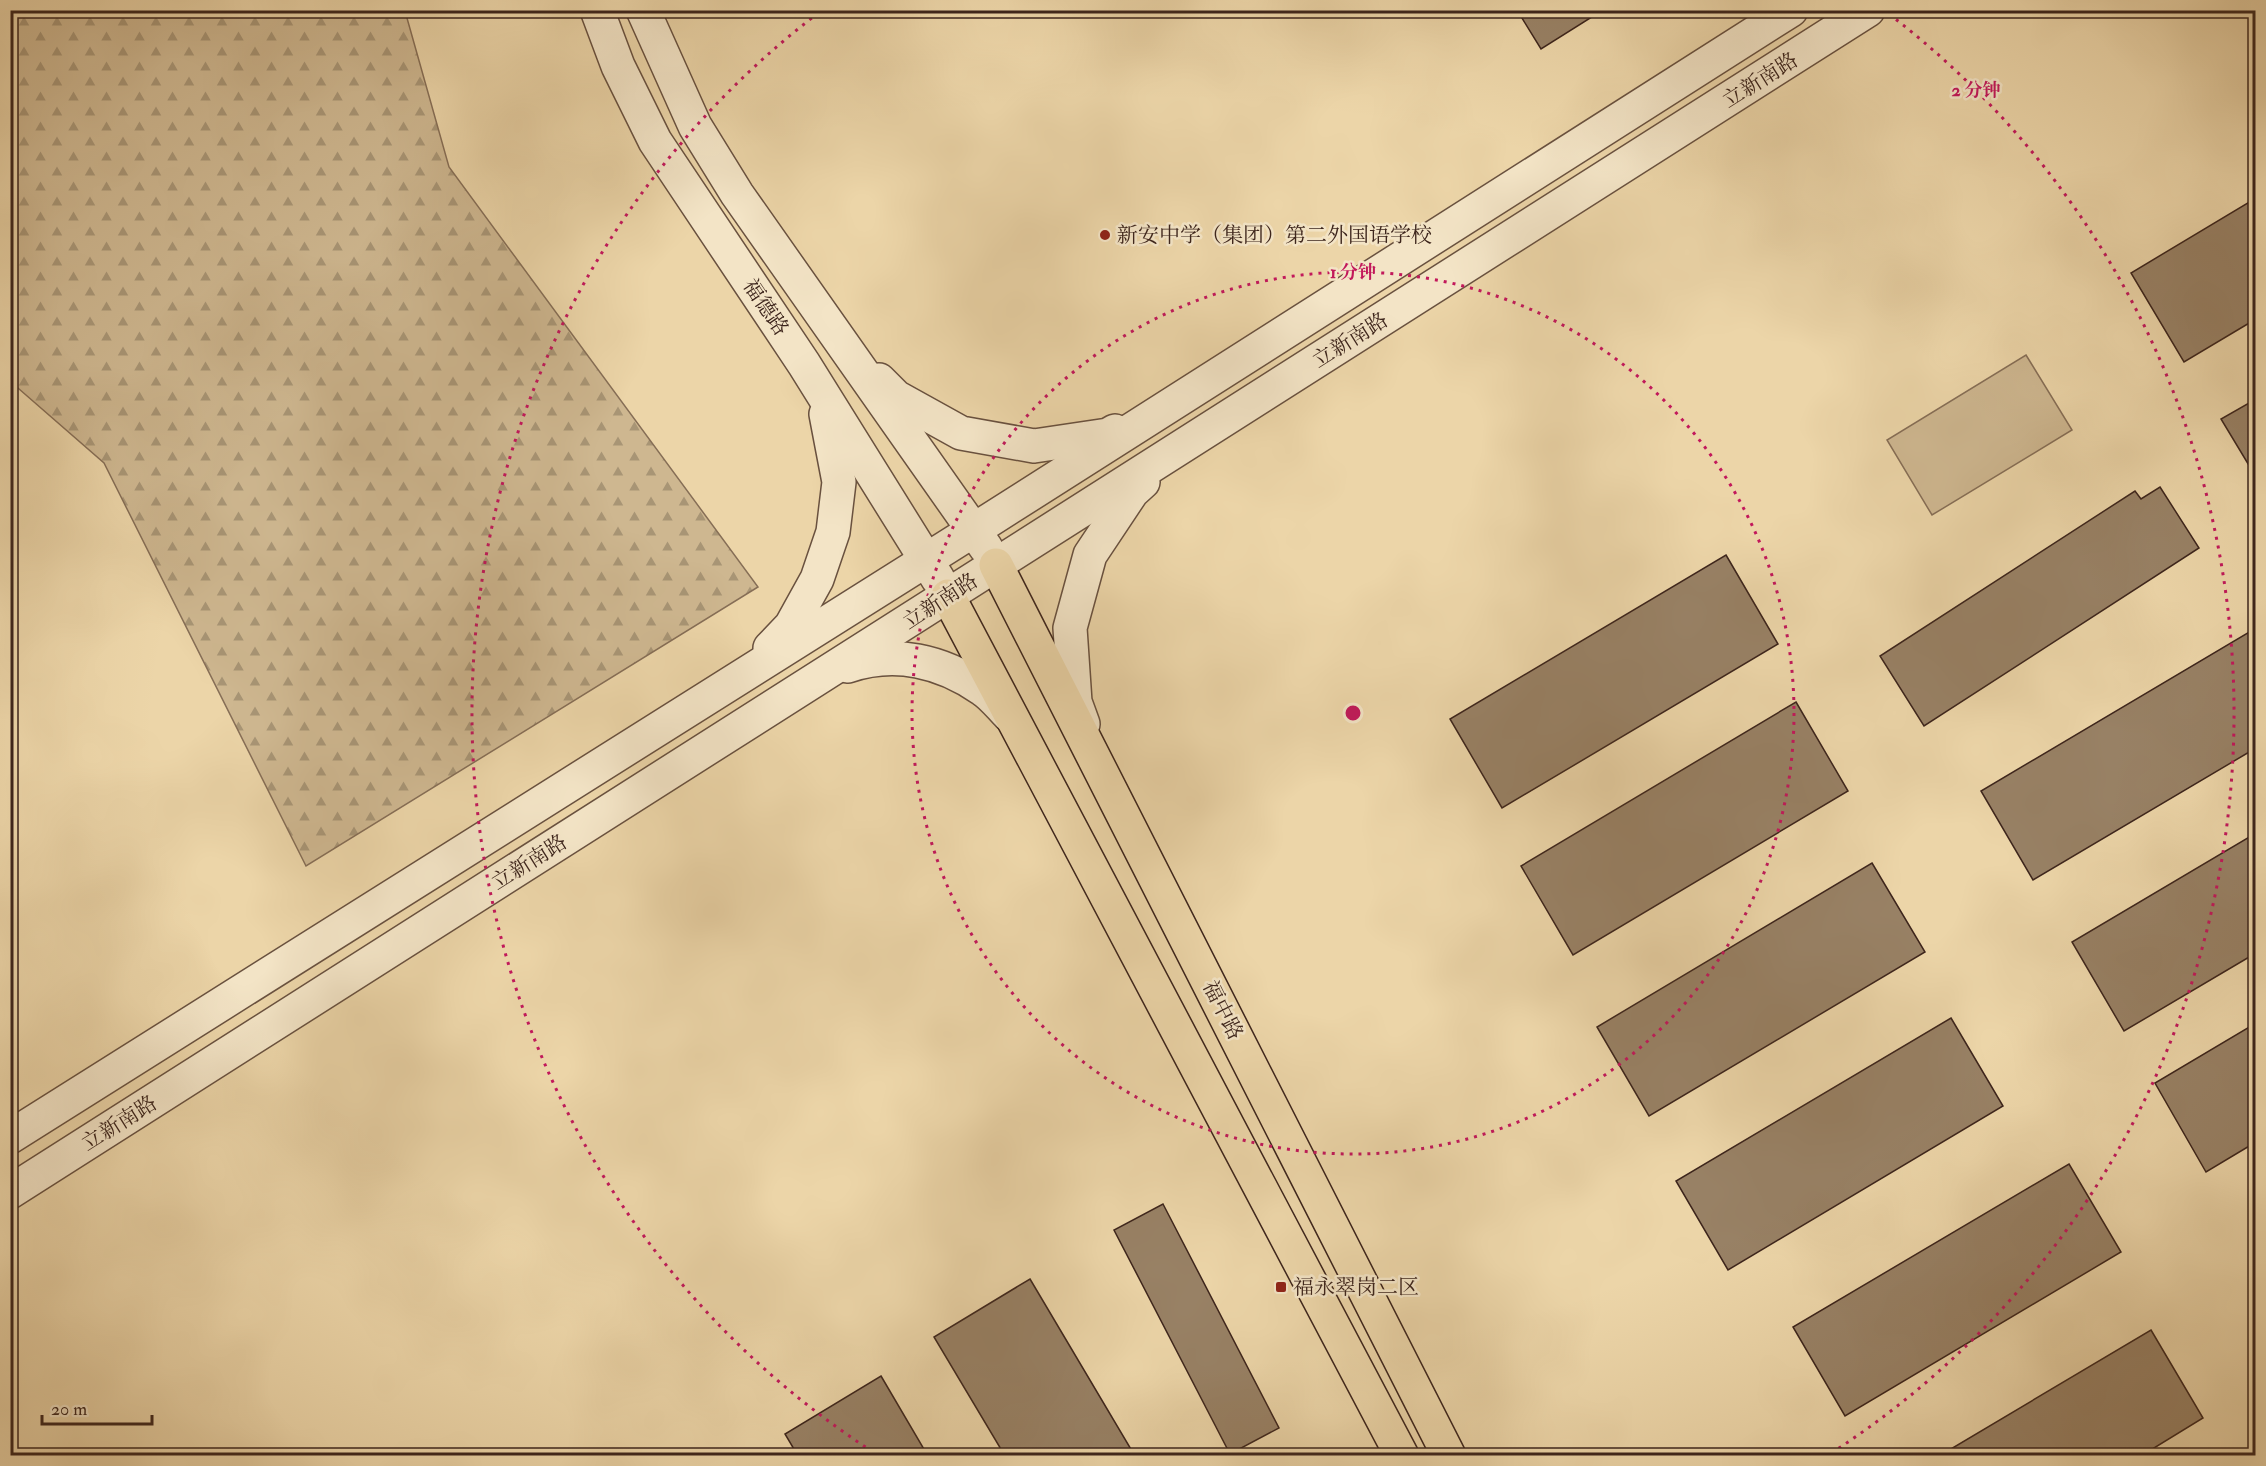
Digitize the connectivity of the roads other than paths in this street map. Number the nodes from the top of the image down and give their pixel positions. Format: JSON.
{"nodes":[{"id":1,"x":597,"y":10,"type":"edge"},
{"id":2,"x":643,"y":10,"type":"edge"},
{"id":3,"x":1791,"y":10,"type":"edge"},
{"id":4,"x":1868,"y":10,"type":"edge"},
{"id":5,"x":842,"y":345,"type":"junction"},
{"id":6,"x":819,"y":388,"type":"junction"},
{"id":7,"x":1181,"y":398,"type":"junction"},
{"id":8,"x":1191,"y":441,"type":"junction"},
{"id":9,"x":974,"y":530,"type":"junction"},
{"id":10,"x":926,"y":560,"type":"junction"},
{"id":11,"x":996,"y":565,"type":"junction"},
{"id":12,"x":948,"y":596,"type":"junction"},
{"id":13,"x":743,"y":675,"type":"junction"},
{"id":14,"x":824,"y":675,"type":"junction"},
{"id":15,"x":1014,"y":721,"type":"junction"},
{"id":16,"x":1105,"y":778,"type":"junction"},
{"id":17,"x":10,"y":1137,"type":"edge"},
{"id":18,"x":10,"y":1192,"type":"edge"},
{"id":19,"x":1402,"y":1455,"type":"edge"},
{"id":20,"x":1449,"y":1455,"type":"edge"}],
"edges":[{"from":1,"to":6,"type":"street","name":"福德路"},
{"from":2,"to":5,"type":"street","name":"福德路"},
{"from":3,"to":7,"type":"street","name":"立新南路"},
{"from":4,"to":8,"type":"street","name":"立新南路"},
{"from":5,"to":7,"type":"street"},
{"from":5,"to":9,"type":"street","name":"福德路"},
{"from":6,"to":10,"type":"street","name":"福德路"},
{"from":6,"to":13,"type":"street"},
{"from":7,"to":9,"type":"street","name":"立新南路"},
{"from":8,"to":11,"type":"street","name":"立新南路"},
{"from":8,"to":16,"type":"street"},
{"from":9,"to":10,"type":"street","name":"立新南路"},
{"from":9,"to":11,"type":"street","name":"福德路"},
{"from":10,"to":12,"type":"street","name":"福德路"},
{"from":10,"to":13,"type":"street","name":"立新南路"},
{"from":11,"to":12,"type":"street","name":"立新南路"},
{"from":11,"to":16,"type":"main road","name":"福中路"},
{"from":12,"to":14,"type":"street","name":"立新南路"},
{"from":12,"to":15,"type":"main road"},
{"from":13,"to":17,"type":"street","name":"立新南路"},
{"from":14,"to":15,"type":"street"},
{"from":14,"to":18,"type":"street","name":"立新南路"},
{"from":15,"to":19,"type":"main road"},
{"from":16,"to":20,"type":"main road","name":"福中路"}]}
